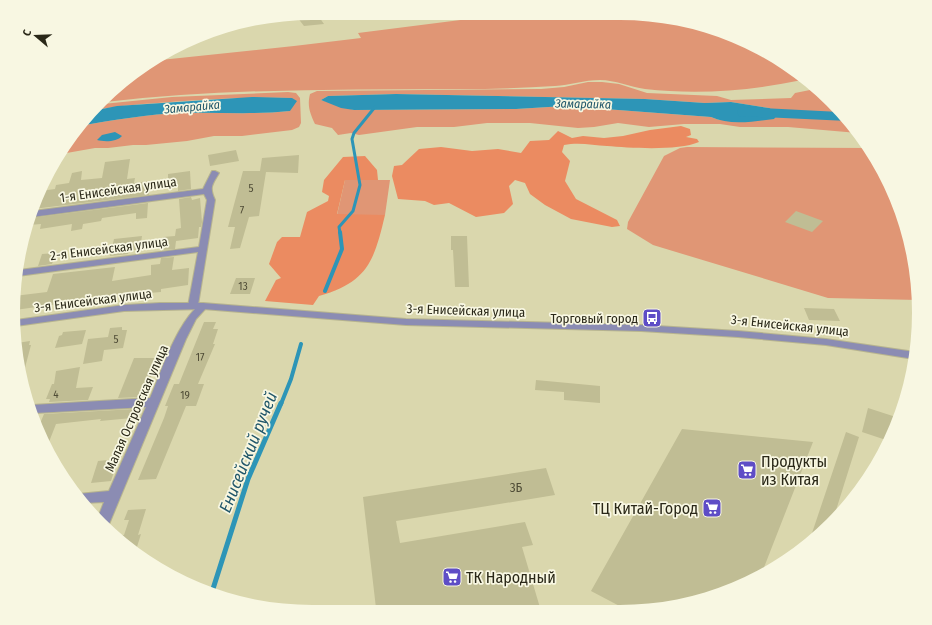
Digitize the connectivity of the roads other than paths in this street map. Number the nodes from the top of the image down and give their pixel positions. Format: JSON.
{"nodes":[{"id":1,"x":215,"y":173,"type":"dead end"},
{"id":2,"x":207,"y":191,"type":"junction"},
{"id":3,"x":38,"y":213,"type":"edge"},
{"id":4,"x":203,"y":249,"type":"junction"},
{"id":5,"x":23,"y":271,"type":"edge"},
{"id":6,"x":198,"y":306,"type":"junction"},
{"id":7,"x":21,"y":322,"type":"edge"},
{"id":8,"x":908,"y":355,"type":"edge"},
{"id":9,"x":155,"y":402,"type":"junction"},
{"id":10,"x":37,"y":409,"type":"edge"},
{"id":11,"x":113,"y":496,"type":"junction"},
{"id":12,"x":86,"y":498,"type":"edge"},
{"id":13,"x":105,"y":518,"type":"edge"}],
"edges":[{"from":1,"to":2,"type":"street"},
{"from":2,"to":3,"type":"street","name":"1-я Енисейская улица"},
{"from":2,"to":4,"type":"street","name":"Малая Островская улица"},
{"from":4,"to":5,"type":"street","name":"2-я Енисейская улица"},
{"from":4,"to":6,"type":"street","name":"Малая Островская улица"},
{"from":6,"to":7,"type":"street","name":"3-я Енисейская улица"},
{"from":6,"to":8,"type":"street","name":"3-я Енисейская улица"},
{"from":6,"to":9,"type":"street","name":"Малая Островская улица"},
{"from":9,"to":10,"type":"street"},
{"from":9,"to":11,"type":"street","name":"Малая Островская улица"},
{"from":11,"to":12,"type":"street"},
{"from":11,"to":13,"type":"street","name":"Малая Островская улица"}]}
